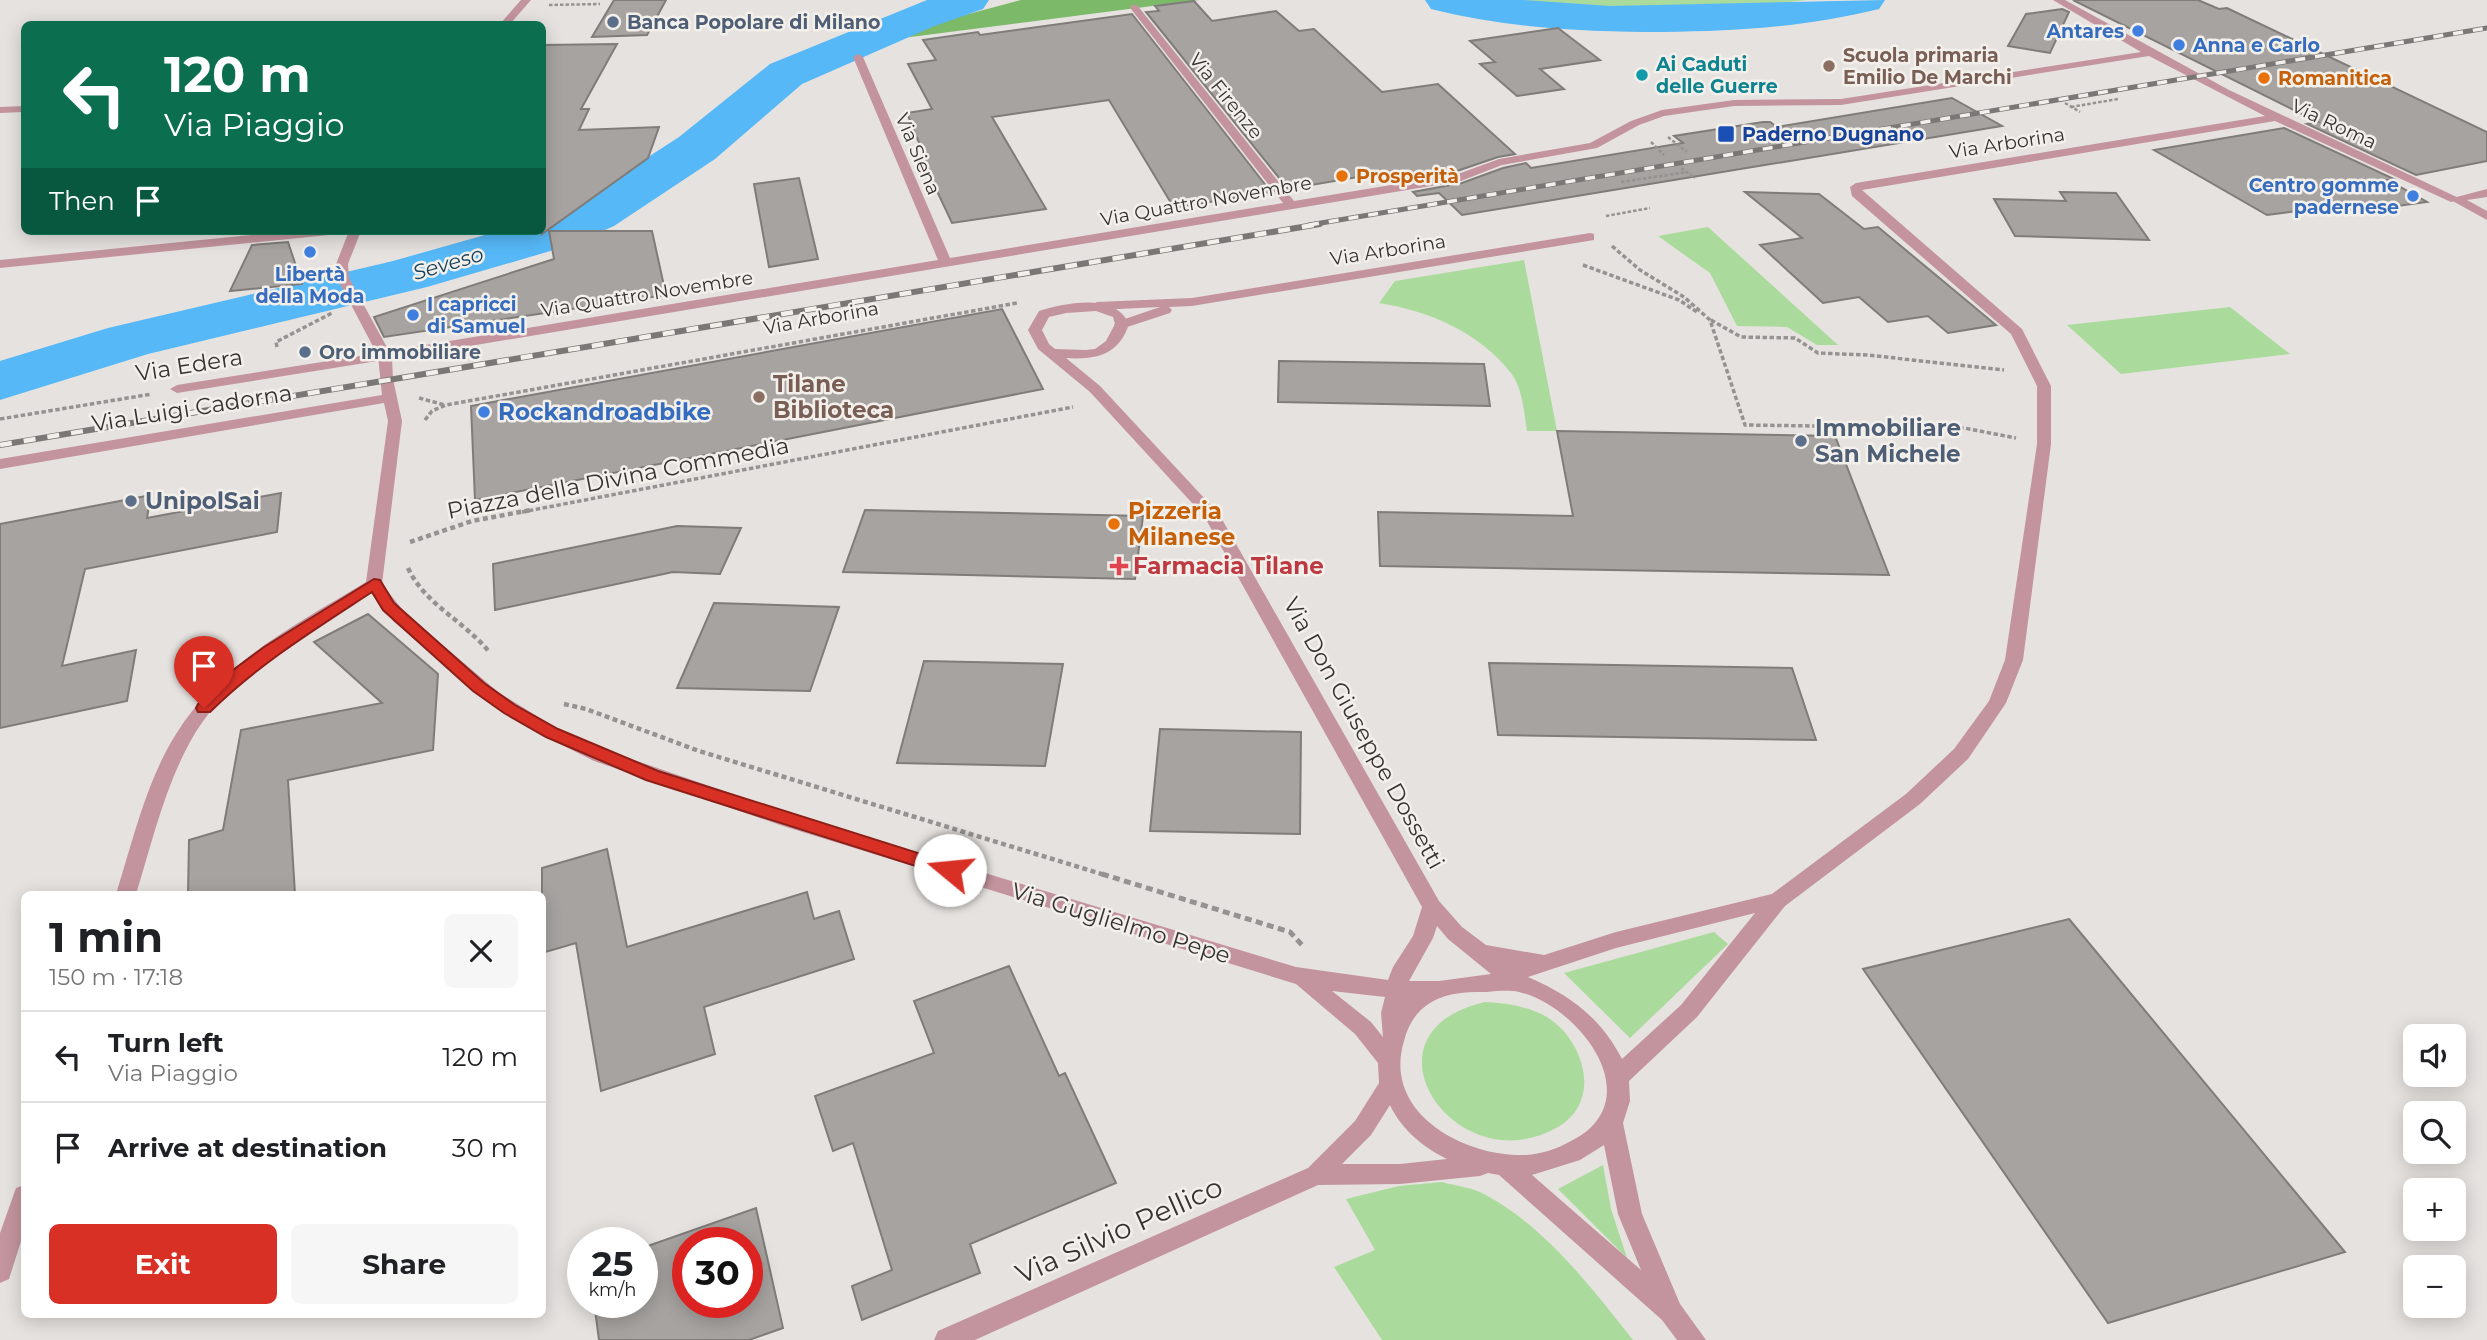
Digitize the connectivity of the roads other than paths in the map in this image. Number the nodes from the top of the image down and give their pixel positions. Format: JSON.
{"nodes":[{"id":1,"x":526,"y":0,"type":"edge"},
{"id":2,"x":2058,"y":0,"type":"edge"},
{"id":3,"x":1133,"y":7,"type":"dead end"},
{"id":4,"x":508,"y":21,"type":"edge"},
{"id":5,"x":2149,"y":53,"type":"junction"},
{"id":6,"x":858,"y":57,"type":"dead end"},
{"id":7,"x":21,"y":109,"type":"edge"},
{"id":8,"x":0,"y":110,"type":"edge"},
{"id":9,"x":2275,"y":118,"type":"junction"},
{"id":10,"x":2487,"y":193,"type":"edge"},
{"id":11,"x":2455,"y":199,"type":"junction"},
{"id":12,"x":1292,"y":205,"type":"junction"},
{"id":13,"x":2487,"y":216,"type":"edge"},
{"id":14,"x":289,"y":235,"type":"edge"},
{"id":15,"x":353,"y":235,"type":"edge"},
{"id":16,"x":1590,"y":237,"type":"dead end"},
{"id":17,"x":0,"y":264,"type":"edge"},
{"id":18,"x":946,"y":264,"type":"junction"},
{"id":19,"x":1192,"y":302,"type":"junction"},
{"id":20,"x":1097,"y":306,"type":"junction"},
{"id":21,"x":1121,"y":325,"type":"junction"},
{"id":22,"x":1100,"y":352,"type":"junction"},
{"id":23,"x":1053,"y":353,"type":"junction"},
{"id":24,"x":385,"y":356,"type":"junction"},
{"id":25,"x":177,"y":389,"type":"road end"},
{"id":26,"x":1095,"y":389,"type":"junction"},
{"id":27,"x":391,"y":398,"type":"junction"},
{"id":28,"x":0,"y":464,"type":"edge"},
{"id":29,"x":374,"y":584,"type":"junction"},
{"id":30,"x":127,"y":891,"type":"edge"},
{"id":31,"x":1779,"y":900,"type":"junction"},
{"id":32,"x":1432,"y":907,"type":"junction"},
{"id":33,"x":1481,"y":953,"type":"junction"},
{"id":34,"x":1542,"y":963,"type":"junction"},
{"id":35,"x":1296,"y":976,"type":"junction"},
{"id":36,"x":1515,"y":979,"type":"junction"},
{"id":37,"x":1398,"y":982,"type":"junction"},
{"id":38,"x":1438,"y":989,"type":"junction"},
{"id":39,"x":1392,"y":1035,"type":"junction"},
{"id":40,"x":1390,"y":1070,"type":"junction"},
{"id":41,"x":1617,"y":1078,"type":"junction"},
{"id":42,"x":1611,"y":1123,"type":"junction"},
{"id":43,"x":1497,"y":1166,"type":"junction"},
{"id":44,"x":1316,"y":1175,"type":"junction"},
{"id":45,"x":21,"y":1205,"type":"edge"},
{"id":46,"x":0,"y":1271,"type":"edge"},
{"id":47,"x":1671,"y":1312,"type":"junction"},
{"id":48,"x":947,"y":1340,"type":"edge"},
{"id":49,"x":1693,"y":1340,"type":"edge"}],
"edges":[{"from":1,"to":4,"type":"street"},
{"from":2,"to":5,"type":"street","name":"Via Roma"},
{"from":3,"to":12,"type":"street","name":"Via Firenze"},
{"from":5,"to":9,"type":"street","name":"Via Roma"},
{"from":5,"to":12,"type":"street","name":"Via Quattro Novembre"},
{"from":6,"to":18,"type":"street","name":"Via Siena"},
{"from":7,"to":8,"type":"street"},
{"from":9,"to":11,"type":"street","name":"Via Roma"},
{"from":9,"to":31,"type":"street","name":"Via Arborina"},
{"from":10,"to":11,"type":"street"},
{"from":11,"to":13,"type":"street","name":"Via Roma"},
{"from":12,"to":18,"type":"street","name":"Via Quattro Novembre"},
{"from":14,"to":17,"type":"street"},
{"from":15,"to":24,"type":"street"},
{"from":16,"to":19,"type":"street","name":"Via Arborina"},
{"from":18,"to":24,"type":"street","name":"Via Quattro Novembre"},
{"from":19,"to":20,"type":"street","name":"Via Arborina"},
{"from":19,"to":21,"type":"street","name":"Via Arborina"},
{"from":20,"to":21,"type":"street"},
{"from":20,"to":23,"type":"street"},
{"from":21,"to":22,"type":"street"},
{"from":22,"to":23,"type":"street"},
{"from":22,"to":26,"type":"street"},
{"from":23,"to":26,"type":"street","name":"Via Don Giuseppe Dossetti"},
{"from":24,"to":25,"type":"street","name":"Via Edera"},
{"from":24,"to":27,"type":"street"},
{"from":26,"to":32,"type":"street","name":"Via Don Giuseppe Dossetti"},
{"from":27,"to":28,"type":"street","name":"Via Luigi Cadorna"},
{"from":27,"to":29,"type":"street"},
{"from":29,"to":30,"type":"street"},
{"from":29,"to":35,"type":"street","name":"Via Guglielmo Pepe"},
{"from":31,"to":34,"type":"street"},
{"from":31,"to":41,"type":"street"},
{"from":32,"to":33,"type":"street","name":"Via Don Giuseppe Dossetti"},
{"from":32,"to":37,"type":"street","name":"Via Don Giuseppe Dossetti"},
{"from":33,"to":34,"type":"street"},
{"from":33,"to":36,"type":"street","name":"Via Don Giuseppe Dossetti"},
{"from":34,"to":36,"type":"street"},
{"from":35,"to":37,"type":"street","name":"Via Guglielmo Pepe"},
{"from":35,"to":40,"type":"street","name":"Via Guglielmo Pepe"},
{"from":36,"to":38,"type":"street"},
{"from":36,"to":41,"type":"street"},
{"from":37,"to":38,"type":"street","name":"Via Guglielmo Pepe"},
{"from":37,"to":39,"type":"street","name":"Via Don Giuseppe Dossetti"},
{"from":38,"to":39,"type":"street"},
{"from":39,"to":40,"type":"street"},
{"from":40,"to":43,"type":"street"},
{"from":40,"to":44,"type":"street","name":"Via Silvio Pellico"},
{"from":41,"to":42,"type":"street"},
{"from":42,"to":43,"type":"street"},
{"from":42,"to":47,"type":"street"},
{"from":43,"to":44,"type":"street","name":"Via Silvio Pellico"},
{"from":43,"to":47,"type":"street"},
{"from":44,"to":48,"type":"street","name":"Via Silvio Pellico"},
{"from":45,"to":46,"type":"street"},
{"from":47,"to":49,"type":"street"}]}
